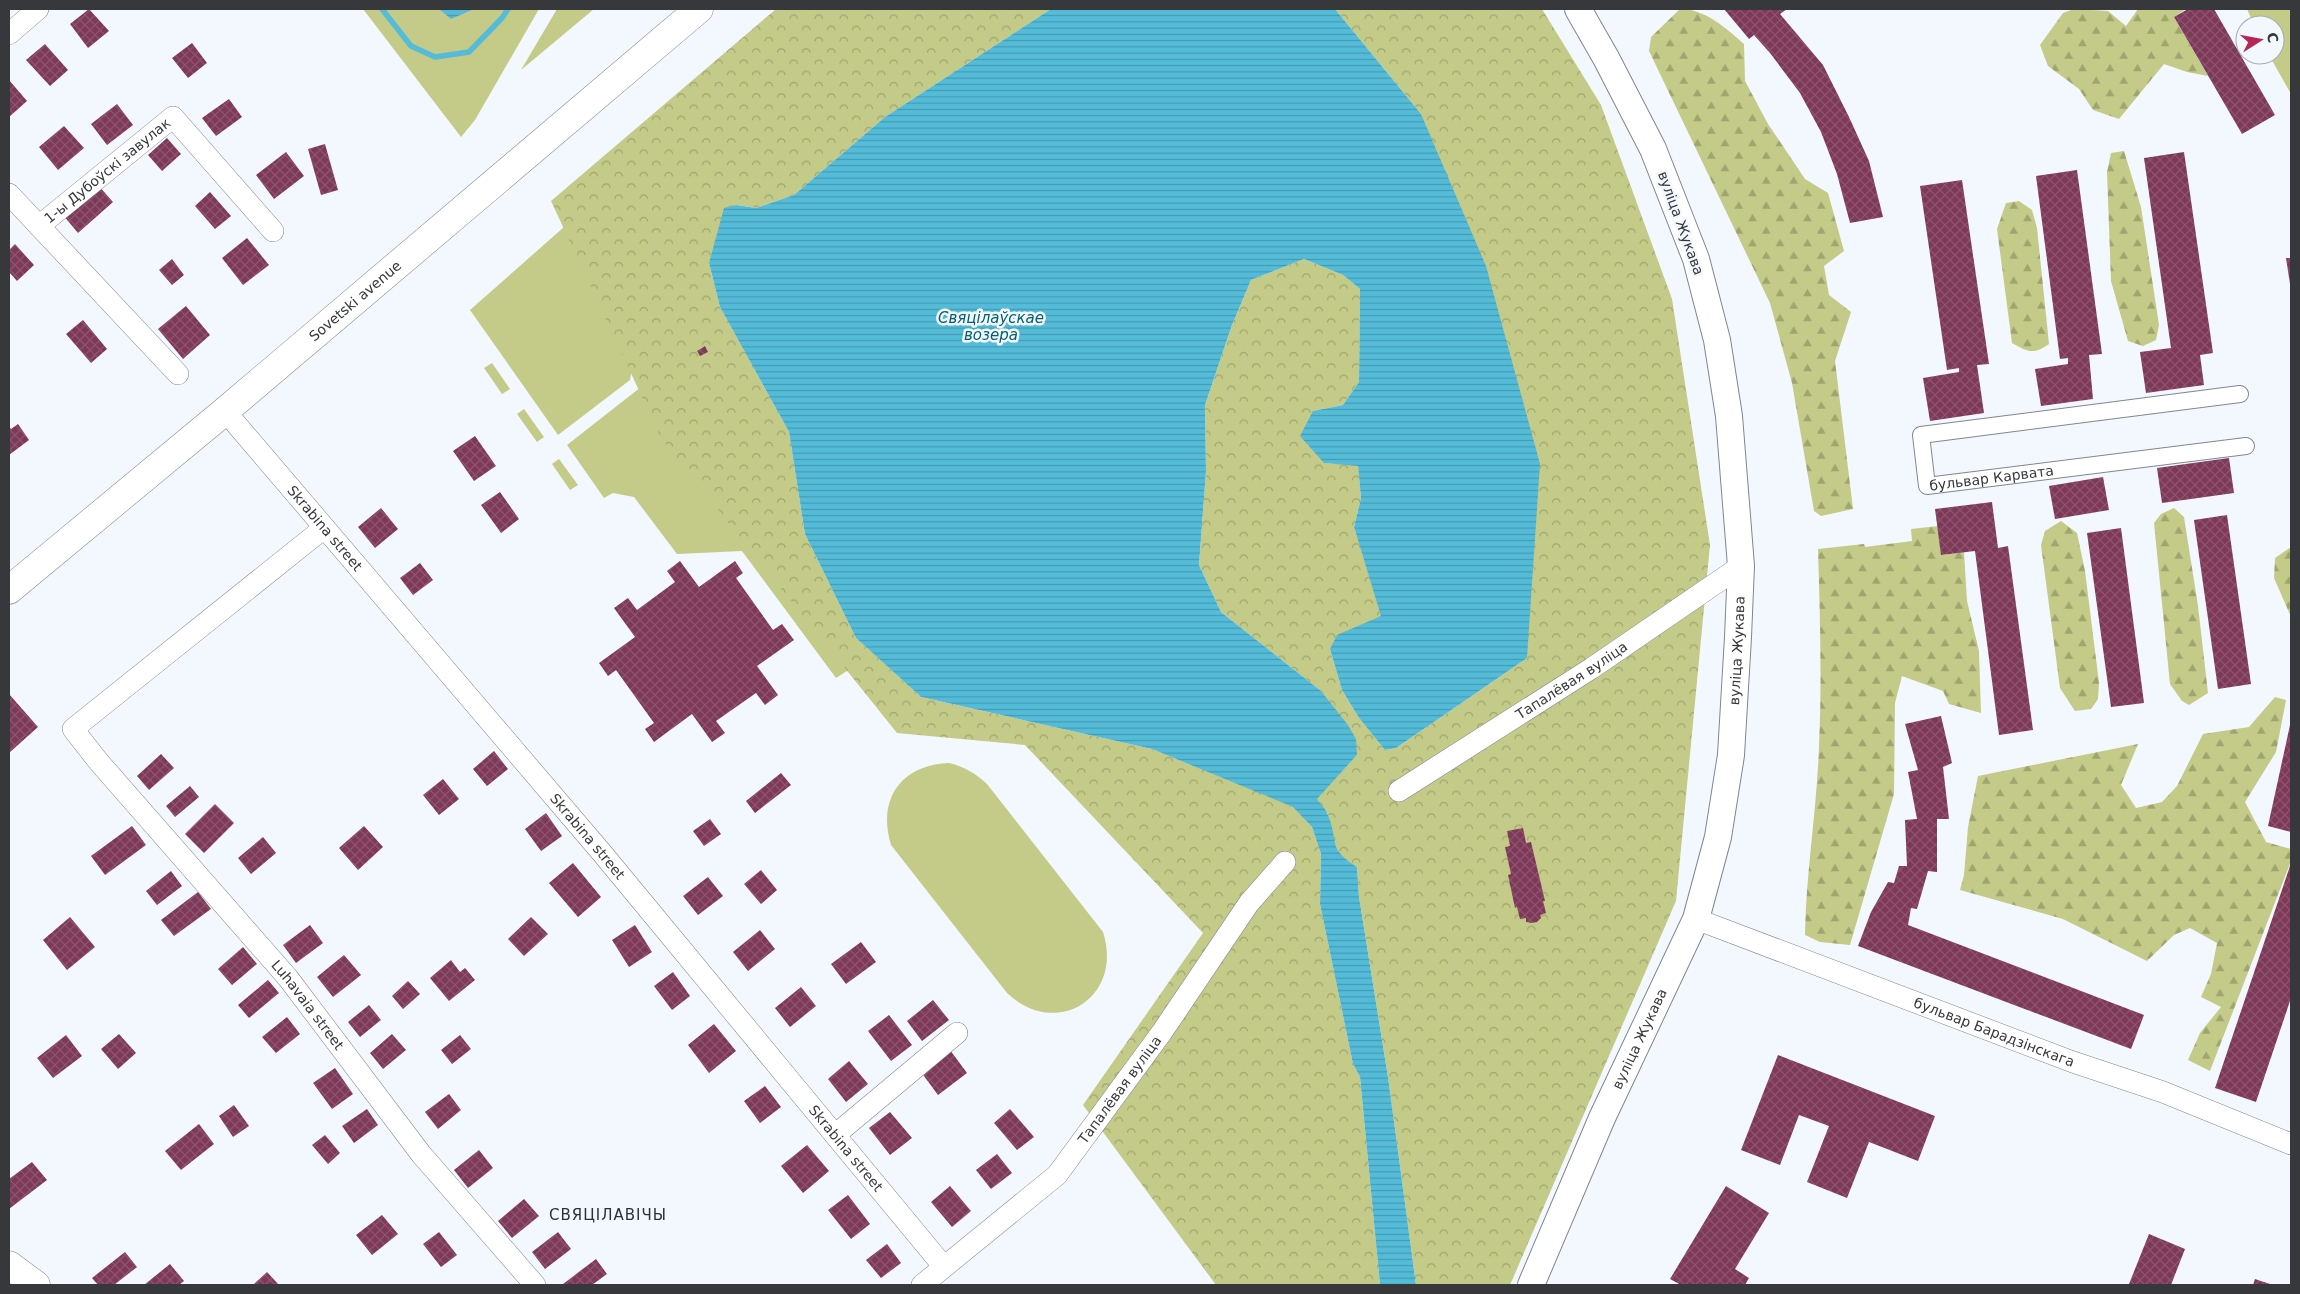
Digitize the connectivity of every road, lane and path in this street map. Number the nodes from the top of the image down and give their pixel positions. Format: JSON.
{"nodes":[{"id":1,"x":38,"y":9,"type":"edge"},
{"id":2,"x":699,"y":9,"type":"edge"},
{"id":3,"x":1578,"y":9,"type":"edge"},
{"id":4,"x":9,"y":34,"type":"edge"},
{"id":5,"x":9,"y":194,"type":"edge"},
{"id":6,"x":39,"y":226,"type":"junction"},
{"id":7,"x":273,"y":232,"type":"dead end"},
{"id":8,"x":178,"y":374,"type":"dead end"},
{"id":9,"x":2240,"y":394,"type":"dead end"},
{"id":10,"x":225,"y":411,"type":"junction"},
{"id":11,"x":2246,"y":446,"type":"dead end"},
{"id":12,"x":324,"y":528,"type":"junction"},
{"id":13,"x":1740,"y":566,"type":"junction"},
{"id":14,"x":9,"y":590,"type":"edge"},
{"id":15,"x":1399,"y":791,"type":"dead end"},
{"id":16,"x":1285,"y":862,"type":"dead end"},
{"id":17,"x":1696,"y":919,"type":"junction"},
{"id":18,"x":957,"y":1033,"type":"dead end"},
{"id":19,"x":835,"y":1135,"type":"junction"},
{"id":20,"x":2291,"y":1144,"type":"edge"},
{"id":21,"x":9,"y":1264,"type":"edge"},
{"id":22,"x":944,"y":1267,"type":"junction"},
{"id":23,"x":36,"y":1285,"type":"edge"},
{"id":24,"x":535,"y":1285,"type":"edge"},
{"id":25,"x":922,"y":1285,"type":"edge"},
{"id":26,"x":1531,"y":1285,"type":"edge"}],
"edges":[{"from":1,"to":4,"type":"street"},
{"from":2,"to":10,"type":"main road","name":"Sovetski avenue"},
{"from":3,"to":13,"type":"street","name":"вуліца Жукава"},
{"from":5,"to":6,"type":"street"},
{"from":6,"to":7,"type":"street","name":"1-ы Дубоўскі завулак"},
{"from":6,"to":8,"type":"street"},
{"from":9,"to":11,"type":"street","name":"бульвар Карвата"},
{"from":10,"to":12,"type":"street","name":"Skrabina street"},
{"from":10,"to":14,"type":"main road","name":"Sovetski avenue"},
{"from":12,"to":19,"type":"street","name":"Skrabina street"},
{"from":12,"to":24,"type":"street","name":"Luhavaia street"},
{"from":13,"to":15,"type":"street","name":"Тапалёвая вуліца"},
{"from":13,"to":17,"type":"street","name":"вуліца Жукава"},
{"from":16,"to":22,"type":"street","name":"Тапалёвая вуліца"},
{"from":17,"to":20,"type":"street","name":"бульвар Барадзінскага"},
{"from":17,"to":26,"type":"street","name":"вуліца Жукава"},
{"from":18,"to":19,"type":"street"},
{"from":19,"to":22,"type":"street","name":"Skrabina street"},
{"from":21,"to":23,"type":"main road"},
{"from":22,"to":25,"type":"street","name":"Тапалёвая вуліца"}]}
